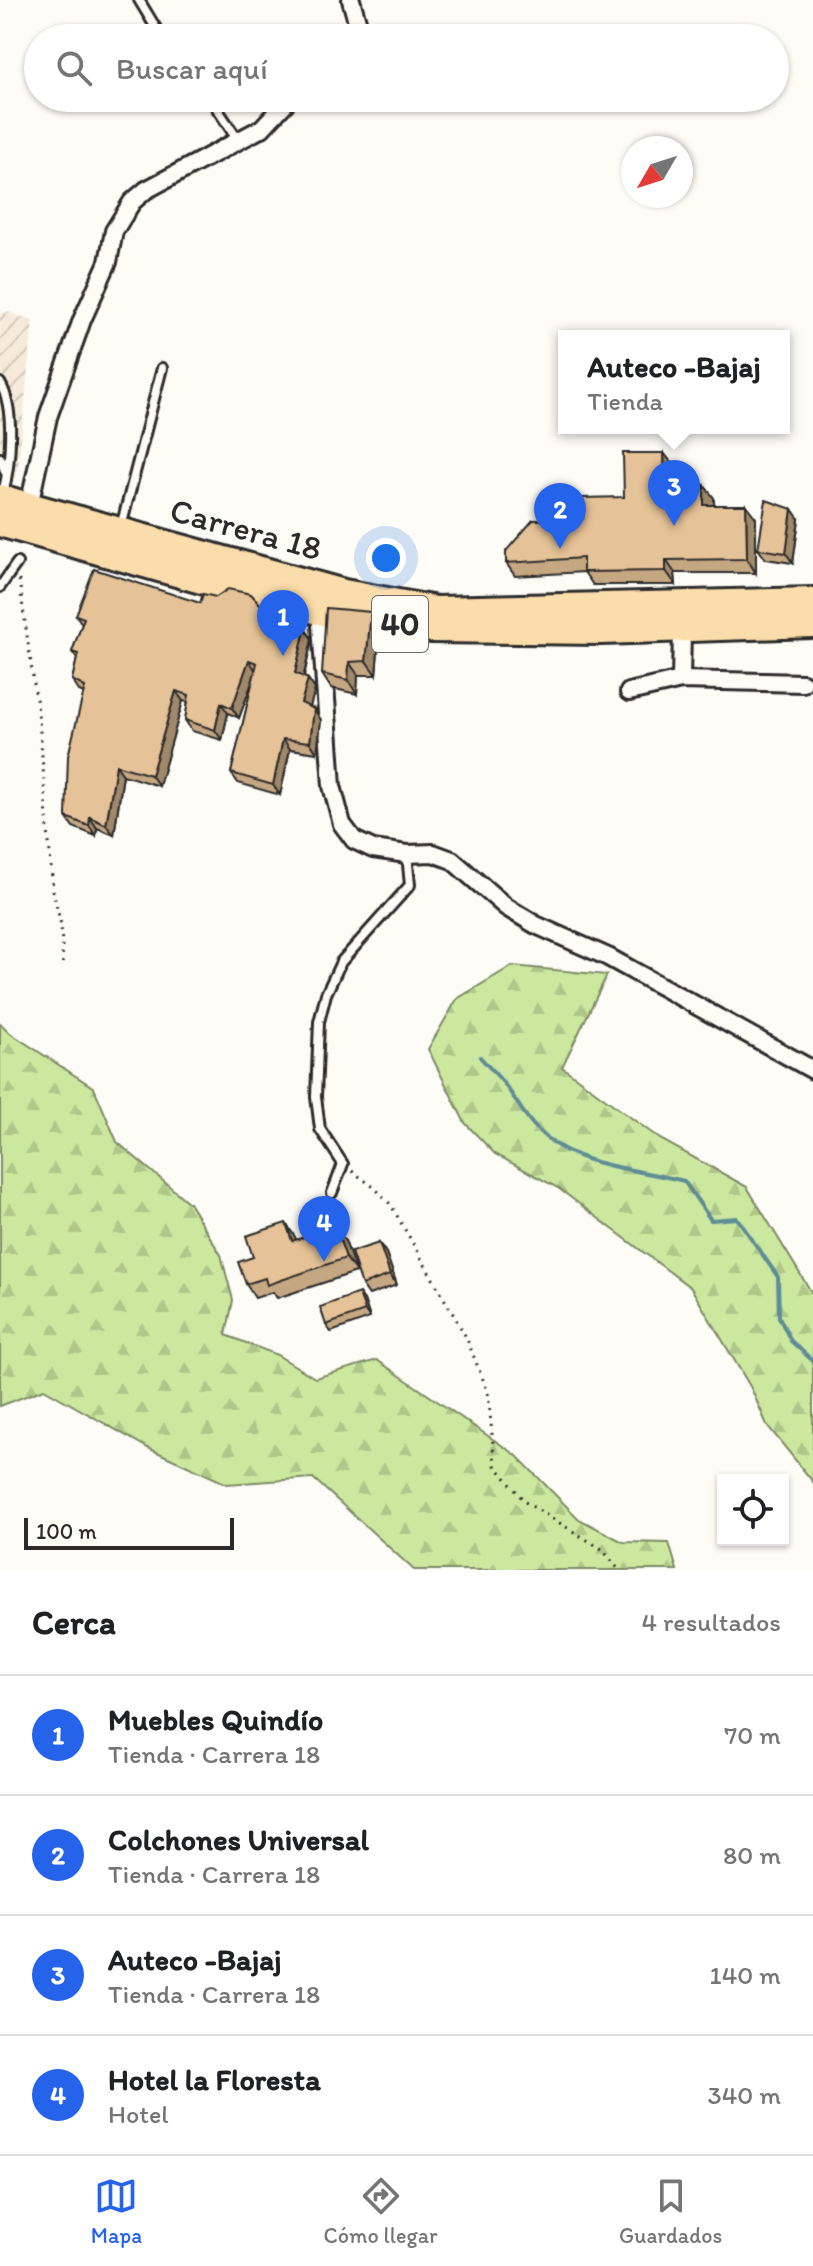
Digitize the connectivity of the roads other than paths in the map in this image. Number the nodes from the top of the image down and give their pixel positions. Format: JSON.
{"nodes":[{"id":1,"x":139,"y":0,"type":"edge"},
{"id":2,"x":351,"y":0,"type":"edge"},
{"id":3,"x":154,"y":24,"type":"edge"},
{"id":4,"x":358,"y":24,"type":"edge"},
{"id":5,"x":219,"y":112,"type":"edge"},
{"id":6,"x":277,"y":112,"type":"edge"},
{"id":7,"x":238,"y":140,"type":"junction"},
{"id":8,"x":162,"y":368,"type":"dead end"},
{"id":9,"x":0,"y":383,"type":"edge"},
{"id":10,"x":0,"y":458,"type":"edge"},
{"id":11,"x":2,"y":498,"type":"edge"},
{"id":12,"x":29,"y":506,"type":"junction"},
{"id":13,"x":120,"y":532,"type":"junction"},
{"id":14,"x":17,"y":563,"type":"road end"},
{"id":15,"x":0,"y":587,"type":"edge"},
{"id":16,"x":813,"y":601,"type":"edge"},
{"id":17,"x":320,"y":611,"type":"junction"},
{"id":18,"x":813,"y":624,"type":"edge"},
{"id":19,"x":682,"y":630,"type":"junction"},
{"id":20,"x":681,"y":680,"type":"junction"},
{"id":21,"x":803,"y":683,"type":"dead end"},
{"id":22,"x":629,"y":692,"type":"dead end"},
{"id":23,"x":407,"y":854,"type":"junction"},
{"id":24,"x":813,"y":1070,"type":"edge"},
{"id":25,"x":332,"y":1193,"type":"dead end"}],
"edges":[{"from":1,"to":3,"type":"lane"},
{"from":2,"to":4,"type":"street"},
{"from":5,"to":7,"type":"lane"},
{"from":6,"to":7,"type":"street"},
{"from":7,"to":12,"type":"street"},
{"from":8,"to":13,"type":"lane"},
{"from":9,"to":11,"type":"lane"},
{"from":10,"to":11,"type":"lane"},
{"from":11,"to":12,"type":"main road","name":"Carrera 18","number":"40"},
{"from":11,"to":17,"type":"main road","name":"Carrera 18","number":"40"},
{"from":12,"to":13,"type":"main road","name":"Carrera 18","number":"40"},
{"from":13,"to":16,"type":"main road","name":"Carrera 18","number":"40"},
{"from":14,"to":15,"type":"lane"},
{"from":17,"to":19,"type":"main road","name":"Carrera 18","number":"40"},
{"from":17,"to":23,"type":"street"},
{"from":18,"to":19,"type":"main road","name":"Carrera 18","number":"40"},
{"from":19,"to":20,"type":"street"},
{"from":20,"to":21,"type":"street"},
{"from":20,"to":22,"type":"street"},
{"from":23,"to":24,"type":"street"},
{"from":23,"to":25,"type":"lane"}]}
